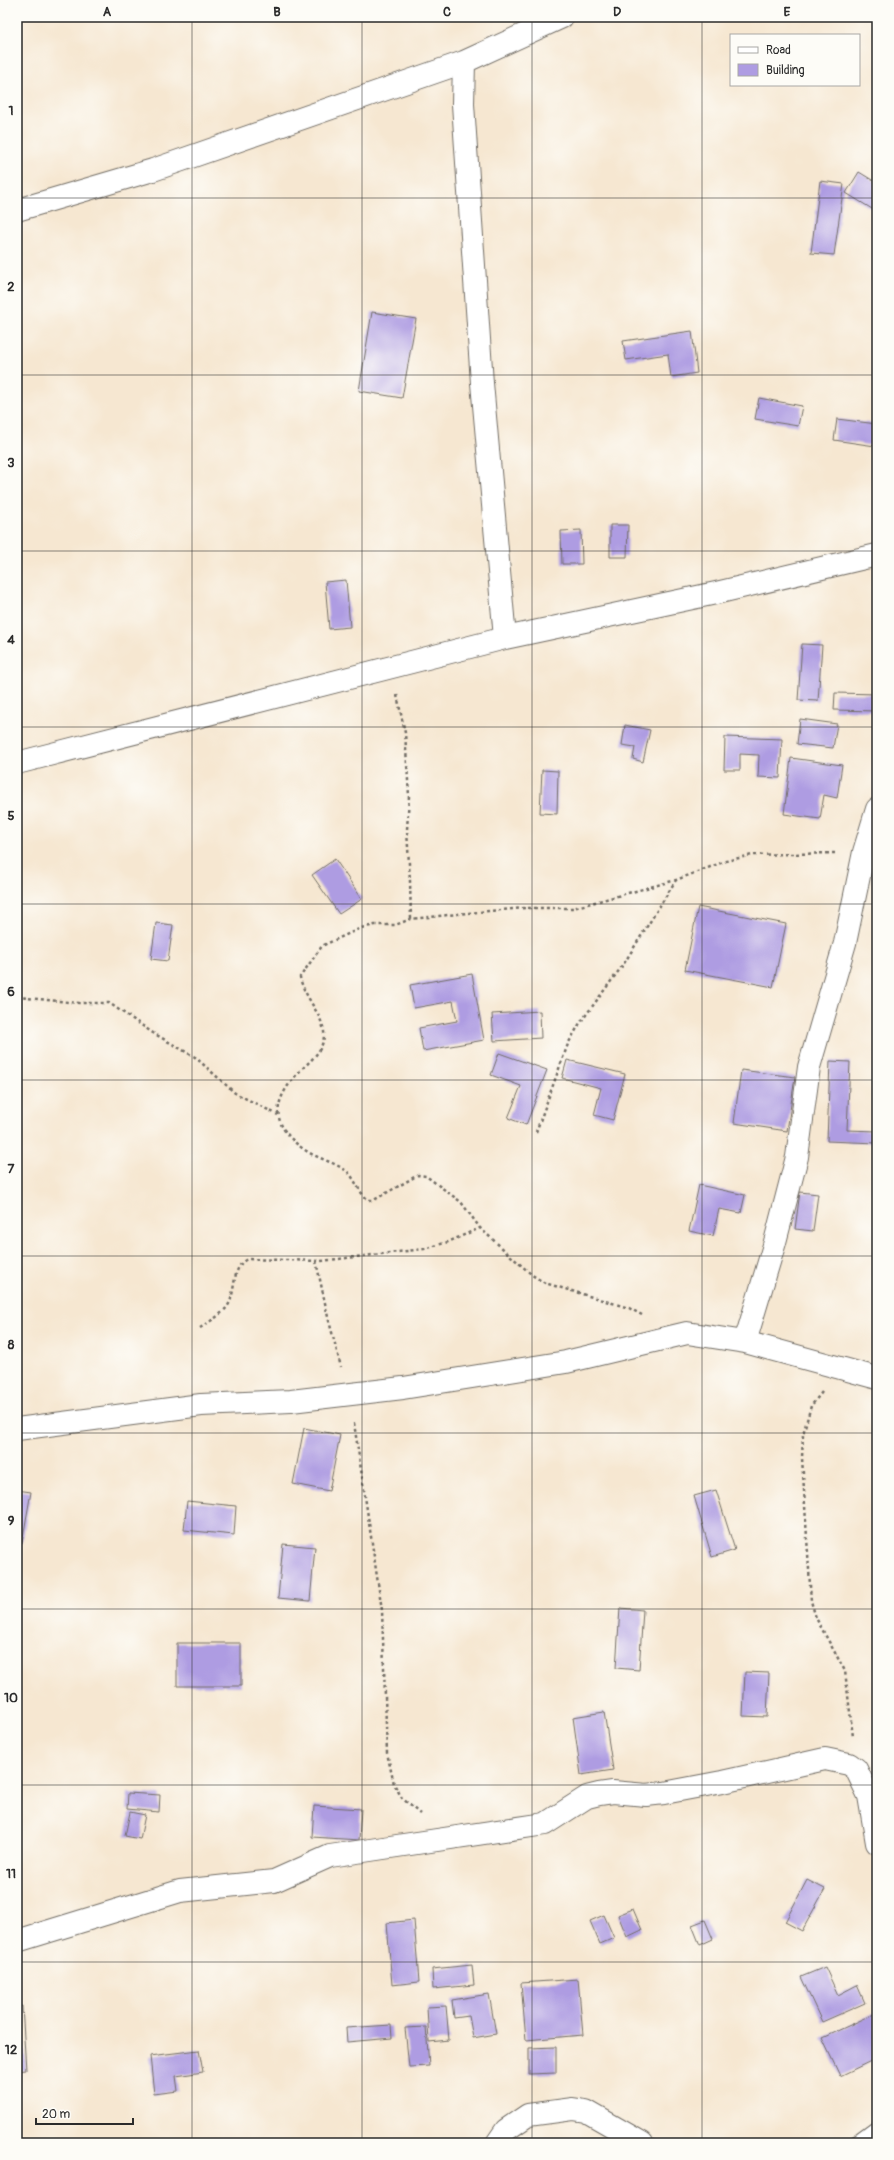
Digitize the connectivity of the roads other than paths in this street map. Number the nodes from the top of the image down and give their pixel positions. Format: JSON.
{"nodes":[{"id":1,"x":562,"y":17,"type":"edge"},
{"id":2,"x":464,"y":62,"type":"junction"},
{"id":3,"x":17,"y":210,"type":"edge"},
{"id":4,"x":877,"y":556,"type":"edge"},
{"id":5,"x":505,"y":638,"type":"junction"},
{"id":6,"x":17,"y":763,"type":"edge"},
{"id":7,"x":875,"y":821,"type":"edge"},
{"id":8,"x":745,"y":1342,"type":"junction"},
{"id":9,"x":877,"y":1378,"type":"edge"},
{"id":10,"x":17,"y":1429,"type":"edge"},
{"id":11,"x":877,"y":1843,"type":"edge"},
{"id":12,"x":17,"y":1941,"type":"edge"},
{"id":13,"x":877,"y":2132,"type":"edge"},
{"id":14,"x":497,"y":2143,"type":"edge"},
{"id":15,"x":642,"y":2143,"type":"edge"},
{"id":16,"x":862,"y":2143,"type":"edge"}],
"edges":[{"from":1,"to":2,"type":"street"},
{"from":2,"to":3,"type":"street"},
{"from":2,"to":5,"type":"street"},
{"from":4,"to":5,"type":"street"},
{"from":5,"to":6,"type":"street"},
{"from":7,"to":8,"type":"street"},
{"from":8,"to":9,"type":"street"},
{"from":8,"to":10,"type":"street"},
{"from":11,"to":12,"type":"street"},
{"from":13,"to":16,"type":"street"},
{"from":14,"to":15,"type":"street"}]}
